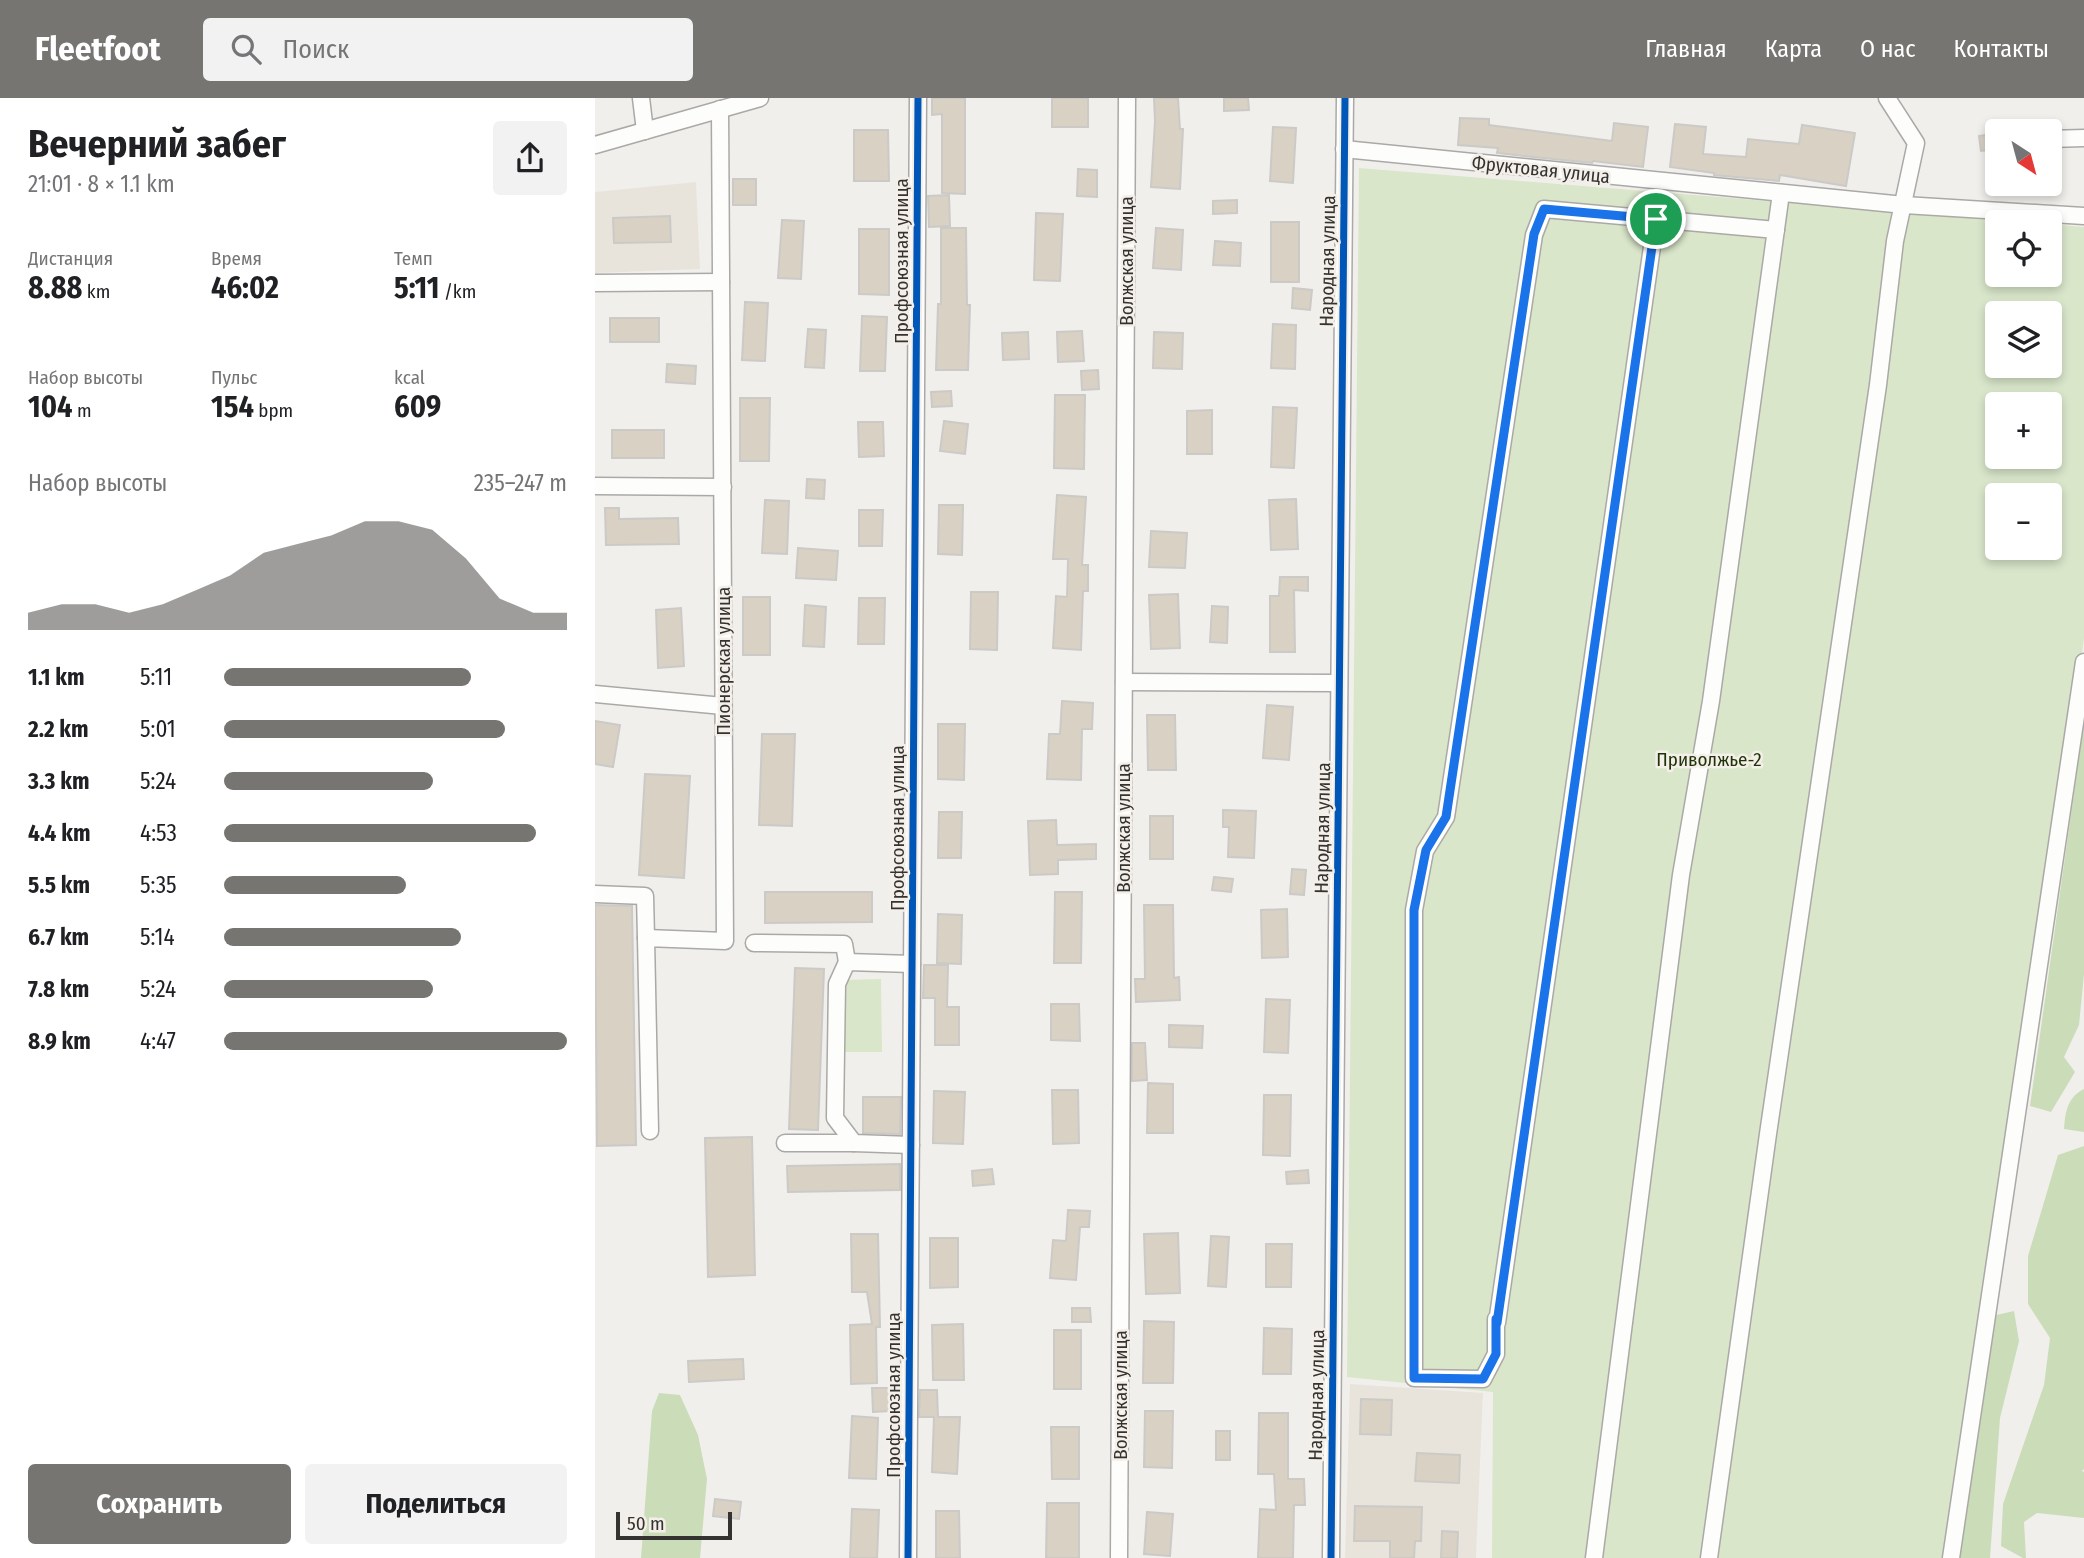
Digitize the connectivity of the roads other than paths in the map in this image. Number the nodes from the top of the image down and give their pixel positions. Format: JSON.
{"nodes":[{"id":1,"x":641,"y":98,"type":"edge"},
{"id":2,"x":760,"y":98,"type":"edge"},
{"id":3,"x":918,"y":98,"type":"edge"},
{"id":4,"x":1127,"y":98,"type":"edge"},
{"id":5,"x":1345,"y":98,"type":"edge"},
{"id":6,"x":1887,"y":98,"type":"edge"},
{"id":7,"x":720,"y":108,"type":"junction"},
{"id":8,"x":645,"y":131,"type":"junction"},
{"id":9,"x":2084,"y":138,"type":"edge"},
{"id":10,"x":2062,"y":139,"type":"edge"},
{"id":11,"x":595,"y":145,"type":"edge"},
{"id":12,"x":1344,"y":149,"type":"junction"},
{"id":13,"x":1781,"y":193,"type":"junction"},
{"id":14,"x":1904,"y":205,"type":"junction"},
{"id":15,"x":2084,"y":216,"type":"edge"},
{"id":16,"x":1656,"y":219,"type":"junction"},
{"id":17,"x":1776,"y":230,"type":"junction"},
{"id":18,"x":721,"y":282,"type":"junction"},
{"id":19,"x":595,"y":283,"type":"edge"},
{"id":20,"x":595,"y":486,"type":"edge"},
{"id":21,"x":723,"y":487,"type":"junction"},
{"id":22,"x":2084,"y":662,"type":"edge"},
{"id":23,"x":1124,"y":682,"type":"junction"},
{"id":24,"x":1339,"y":683,"type":"junction"},
{"id":25,"x":595,"y":694,"type":"edge"},
{"id":26,"x":723,"y":706,"type":"junction"},
{"id":27,"x":595,"y":894,"type":"edge"},
{"id":28,"x":646,"y":938,"type":"junction"},
{"id":29,"x":754,"y":943,"type":"dead end"},
{"id":30,"x":847,"y":962,"type":"junction"},
{"id":31,"x":912,"y":964,"type":"junction"},
{"id":32,"x":650,"y":1131,"type":"dead end"},
{"id":33,"x":785,"y":1143,"type":"dead end"},
{"id":34,"x":854,"y":1143,"type":"junction"},
{"id":35,"x":911,"y":1146,"type":"junction"},
{"id":36,"x":908,"y":1558,"type":"edge"},
{"id":37,"x":1119,"y":1558,"type":"edge"},
{"id":38,"x":1331,"y":1558,"type":"edge"},
{"id":39,"x":1594,"y":1558,"type":"edge"},
{"id":40,"x":1709,"y":1558,"type":"edge"},
{"id":41,"x":1951,"y":1558,"type":"edge"}],
"edges":[{"from":1,"to":8,"type":"street"},
{"from":2,"to":7,"type":"street"},
{"from":3,"to":31,"type":"street","name":"Профсоюзная улица"},
{"from":4,"to":23,"type":"street","name":"Волжская улица"},
{"from":5,"to":12,"type":"street","name":"Народная улица"},
{"from":6,"to":14,"type":"street"},
{"from":7,"to":8,"type":"street"},
{"from":7,"to":18,"type":"street","name":"Пионерская улица"},
{"from":8,"to":11,"type":"street"},
{"from":9,"to":10,"type":"street"},
{"from":12,"to":13,"type":"street","name":"Фруктовая улица"},
{"from":12,"to":24,"type":"street","name":"Народная улица"},
{"from":13,"to":14,"type":"street","name":"Фруктовая улица"},
{"from":13,"to":17,"type":"street"},
{"from":14,"to":15,"type":"street","name":"Фруктовая улица"},
{"from":14,"to":40,"type":"street"},
{"from":16,"to":16,"type":"street"},
{"from":16,"to":17,"type":"street"},
{"from":17,"to":39,"type":"street"},
{"from":18,"to":19,"type":"street"},
{"from":18,"to":21,"type":"street","name":"Пионерская улица"},
{"from":20,"to":21,"type":"street"},
{"from":21,"to":26,"type":"street","name":"Пионерская улица"},
{"from":22,"to":41,"type":"street"},
{"from":23,"to":24,"type":"street"},
{"from":23,"to":37,"type":"street","name":"Волжская улица"},
{"from":24,"to":38,"type":"street","name":"Народная улица"},
{"from":25,"to":26,"type":"street"},
{"from":26,"to":28,"type":"street","name":"Пионерская улица"},
{"from":27,"to":28,"type":"street"},
{"from":28,"to":32,"type":"street"},
{"from":29,"to":30,"type":"street"},
{"from":30,"to":31,"type":"street"},
{"from":30,"to":34,"type":"street"},
{"from":31,"to":35,"type":"street","name":"Профсоюзная улица"},
{"from":33,"to":34,"type":"street"},
{"from":34,"to":35,"type":"street"},
{"from":35,"to":36,"type":"street","name":"Профсоюзная улица"}]}
